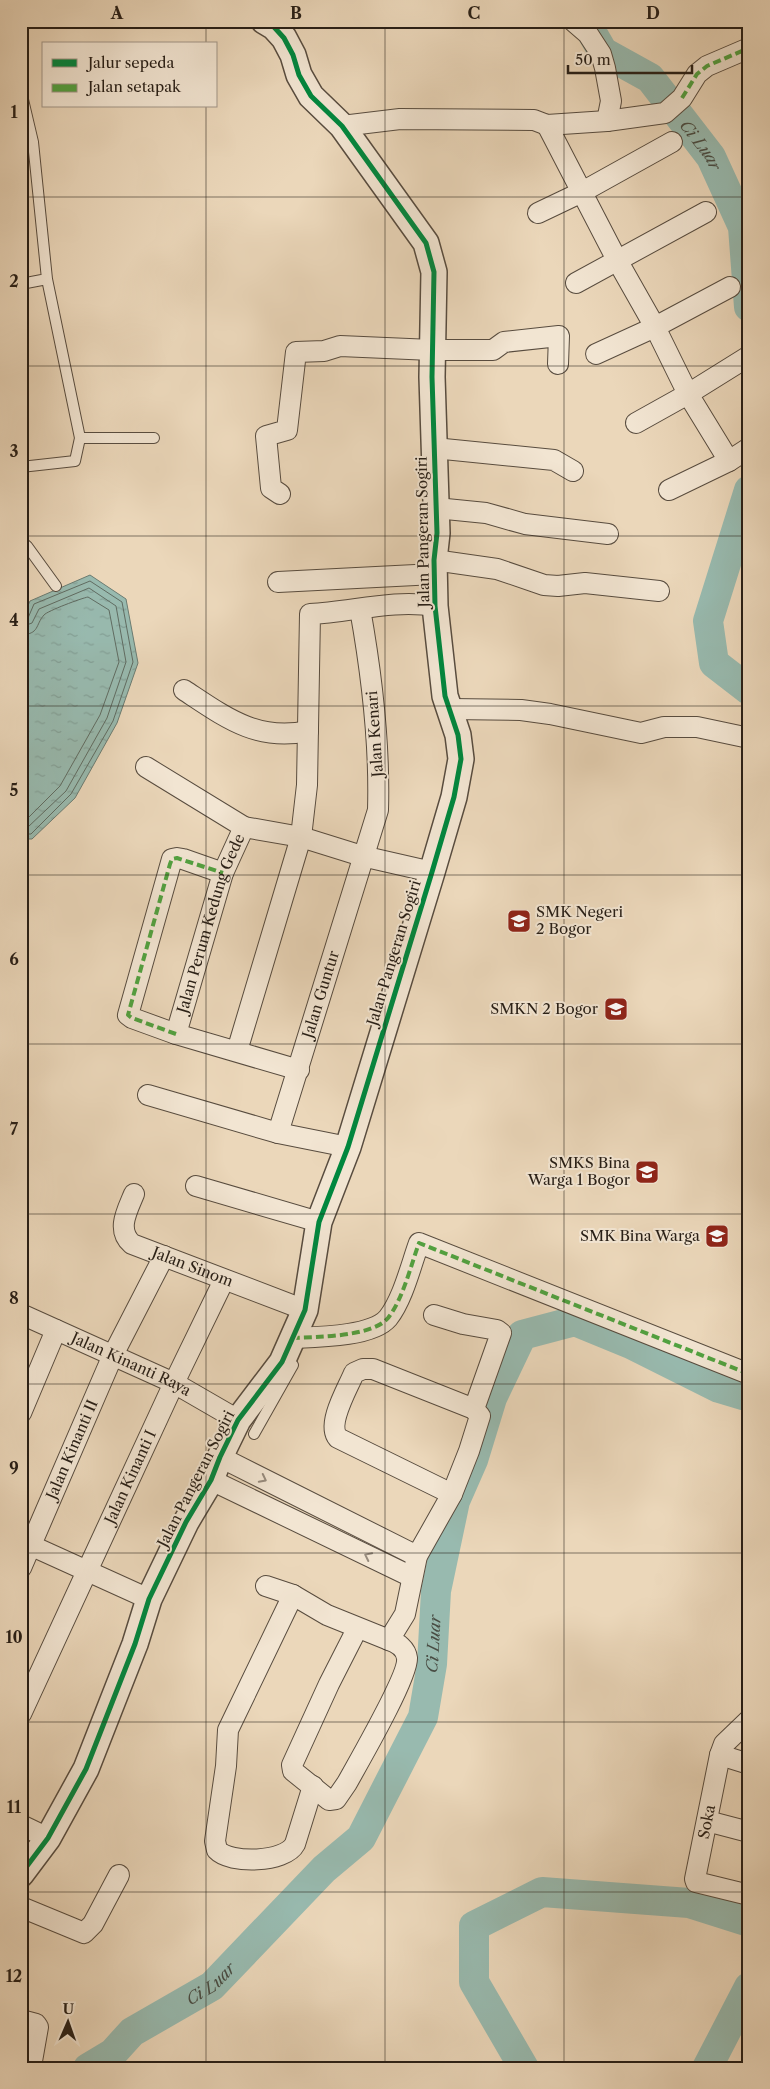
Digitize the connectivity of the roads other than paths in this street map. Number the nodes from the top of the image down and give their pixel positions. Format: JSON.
{"nodes":[{"id":1,"x":264,"y":21,"type":"edge"},
{"id":2,"x":573,"y":21,"type":"edge"},
{"id":3,"x":749,"y":48,"type":"edge"},
{"id":4,"x":21,"y":90,"type":"edge"},
{"id":5,"x":607,"y":121,"type":"junction"},
{"id":6,"x":547,"y":125,"type":"junction"},
{"id":7,"x":342,"y":126,"type":"junction"},
{"id":8,"x":672,"y":142,"type":"dead end"},
{"id":9,"x":582,"y":192,"type":"junction"},
{"id":10,"x":706,"y":212,"type":"dead end"},
{"id":11,"x":538,"y":213,"type":"dead end"},
{"id":12,"x":617,"y":260,"type":"junction"},
{"id":13,"x":47,"y":279,"type":"junction"},
{"id":14,"x":21,"y":284,"type":"edge"},
{"id":15,"x":576,"y":284,"type":"dead end"},
{"id":16,"x":730,"y":287,"type":"dead end"},
{"id":17,"x":655,"y":327,"type":"junction"},
{"id":18,"x":432,"y":350,"type":"junction"},
{"id":19,"x":596,"y":354,"type":"dead end"},
{"id":20,"x":749,"y":356,"type":"edge"},
{"id":21,"x":558,"y":364,"type":"dead end"},
{"id":22,"x":688,"y":394,"type":"junction"},
{"id":23,"x":636,"y":423,"type":"dead end"},
{"id":24,"x":80,"y":438,"type":"junction"},
{"id":25,"x":154,"y":438,"type":"dead end"},
{"id":26,"x":434,"y":448,"type":"junction"},
{"id":27,"x":749,"y":448,"type":"edge"},
{"id":28,"x":729,"y":461,"type":"junction"},
{"id":29,"x":21,"y":467,"type":"edge"},
{"id":30,"x":573,"y":471,"type":"dead end"},
{"id":31,"x":669,"y":490,"type":"dead end"},
{"id":32,"x":280,"y":494,"type":"dead end"},
{"id":33,"x":436,"y":508,"type":"junction"},
{"id":34,"x":608,"y":534,"type":"dead end"},
{"id":35,"x":21,"y":541,"type":"edge"},
{"id":36,"x":435,"y":567,"type":"junction"},
{"id":37,"x":278,"y":582,"type":"dead end"},
{"id":38,"x":56,"y":586,"type":"dead end"},
{"id":39,"x":659,"y":591,"type":"dead end"},
{"id":40,"x":435,"y":606,"type":"junction"},
{"id":41,"x":360,"y":609,"type":"junction"},
{"id":42,"x":184,"y":690,"type":"dead end"},
{"id":43,"x":450,"y":709,"type":"junction"},
{"id":44,"x":308,"y":731,"type":"junction"},
{"id":45,"x":749,"y":738,"type":"edge"},
{"id":46,"x":146,"y":767,"type":"dead end"},
{"id":47,"x":244,"y":827,"type":"junction"},
{"id":48,"x":301,"y":837,"type":"junction"},
{"id":49,"x":362,"y":856,"type":"junction"},
{"id":50,"x":432,"y":872,"type":"junction"},
{"id":51,"x":223,"y":873,"type":"junction"},
{"id":52,"x":176,"y":1034,"type":"junction"},
{"id":53,"x":237,"y":1051,"type":"junction"},
{"id":54,"x":299,"y":1070,"type":"junction"},
{"id":55,"x":148,"y":1095,"type":"dead end"},
{"id":56,"x":278,"y":1133,"type":"junction"},
{"id":57,"x":348,"y":1147,"type":"junction"},
{"id":58,"x":196,"y":1186,"type":"dead end"},
{"id":59,"x":134,"y":1194,"type":"dead end"},
{"id":60,"x":319,"y":1222,"type":"junction"},
{"id":61,"x":164,"y":1256,"type":"junction"},
{"id":62,"x":224,"y":1280,"type":"junction"},
{"id":63,"x":305,"y":1310,"type":"junction"},
{"id":64,"x":21,"y":1314,"type":"edge"},
{"id":65,"x":434,"y":1315,"type":"dead end"},
{"id":66,"x":56,"y":1330,"type":"junction"},
{"id":67,"x":295,"y":1348,"type":"junction"},
{"id":68,"x":113,"y":1355,"type":"junction"},
{"id":69,"x":749,"y":1374,"type":"edge"},
{"id":70,"x":174,"y":1383,"type":"junction"},
{"id":71,"x":474,"y":1409,"type":"junction"},
{"id":72,"x":21,"y":1413,"type":"edge"},
{"id":73,"x":246,"y":1427,"type":"junction"},
{"id":74,"x":220,"y":1457,"type":"junction"},
{"id":75,"x":211,"y":1480,"type":"junction"},
{"id":76,"x":452,"y":1494,"type":"junction"},
{"id":77,"x":27,"y":1543,"type":"edge"},
{"id":78,"x":417,"y":1556,"type":"junction"},
{"id":79,"x":21,"y":1568,"type":"edge"},
{"id":80,"x":89,"y":1572,"type":"junction"},
{"id":81,"x":412,"y":1577,"type":"junction"},
{"id":82,"x":266,"y":1586,"type":"dead end"},
{"id":83,"x":293,"y":1595,"type":"junction"},
{"id":84,"x":150,"y":1600,"type":"junction"},
{"id":85,"x":357,"y":1629,"type":"junction"},
{"id":86,"x":389,"y":1640,"type":"junction"},
{"id":87,"x":21,"y":1714,"type":"edge"},
{"id":88,"x":749,"y":1720,"type":"edge"},
{"id":89,"x":720,"y":1755,"type":"junction"},
{"id":90,"x":749,"y":1764,"type":"edge"},
{"id":91,"x":313,"y":1786,"type":"junction"},
{"id":92,"x":707,"y":1821,"type":"junction"},
{"id":93,"x":21,"y":1824,"type":"edge"},
{"id":94,"x":749,"y":1832,"type":"edge"},
{"id":95,"x":48,"y":1838,"type":"junction"},
{"id":96,"x":21,"y":1874,"type":"edge"},
{"id":97,"x":120,"y":1876,"type":"dead end"},
{"id":98,"x":749,"y":1895,"type":"edge"},
{"id":99,"x":21,"y":1907,"type":"edge"},
{"id":100,"x":21,"y":2020,"type":"edge"},
{"id":101,"x":32,"y":2061,"type":"dead end"}],
"edges":[{"from":1,"to":7,"type":"street","name":"Jalan Pangeran Sogiri"},
{"from":2,"to":5,"type":"street"},
{"from":3,"to":5,"type":"street"},
{"from":4,"to":13,"type":"lane"},
{"from":5,"to":6,"type":"street"},
{"from":6,"to":7,"type":"street"},
{"from":6,"to":9,"type":"street"},
{"from":7,"to":18,"type":"street","name":"Jalan Pangeran Sogiri"},
{"from":8,"to":9,"type":"street"},
{"from":9,"to":11,"type":"street"},
{"from":9,"to":12,"type":"street"},
{"from":10,"to":12,"type":"street"},
{"from":12,"to":15,"type":"street"},
{"from":12,"to":17,"type":"street"},
{"from":13,"to":14,"type":"lane"},
{"from":13,"to":24,"type":"lane"},
{"from":16,"to":17,"type":"street"},
{"from":17,"to":19,"type":"street"},
{"from":17,"to":22,"type":"street"},
{"from":18,"to":21,"type":"street"},
{"from":18,"to":26,"type":"street","name":"Jalan Pangeran Sogiri"},
{"from":18,"to":32,"type":"street"},
{"from":20,"to":22,"type":"street"},
{"from":22,"to":23,"type":"street"},
{"from":22,"to":28,"type":"street"},
{"from":24,"to":25,"type":"lane"},
{"from":24,"to":29,"type":"lane"},
{"from":26,"to":30,"type":"street"},
{"from":26,"to":33,"type":"street","name":"Jalan Pangeran Sogiri"},
{"from":27,"to":28,"type":"street"},
{"from":28,"to":31,"type":"street"},
{"from":33,"to":34,"type":"street"},
{"from":33,"to":36,"type":"street","name":"Jalan Pangeran Sogiri"},
{"from":35,"to":38,"type":"lane"},
{"from":36,"to":37,"type":"street"},
{"from":36,"to":39,"type":"street"},
{"from":36,"to":40,"type":"street","name":"Jalan Pangeran Sogiri"},
{"from":40,"to":41,"type":"street"},
{"from":40,"to":43,"type":"street","name":"Jalan Pangeran Sogiri"},
{"from":41,"to":44,"type":"street"},
{"from":41,"to":49,"type":"street","name":"Jalan Kenari"},
{"from":42,"to":44,"type":"street"},
{"from":43,"to":45,"type":"street"},
{"from":43,"to":50,"type":"street","name":"Jalan Pangeran Sogiri"},
{"from":44,"to":48,"type":"street"},
{"from":46,"to":47,"type":"street"},
{"from":47,"to":48,"type":"street","name":"Jalan Perum Kedung Gede"},
{"from":47,"to":51,"type":"street","name":"Jalan Perum Kedung Gede"},
{"from":48,"to":49,"type":"street","name":"Jalan Perum Kedung Gede"},
{"from":48,"to":53,"type":"street"},
{"from":49,"to":50,"type":"street","name":"Jalan Perum Kedung Gede"},
{"from":49,"to":54,"type":"street","name":"Jalan Guntur"},
{"from":50,"to":57,"type":"street","name":"Jalan Pangeran Sogiri"},
{"from":51,"to":52,"type":"street","name":"Jalan Perum Kedung Gede"},
{"from":51,"to":52,"type":"street"},
{"from":52,"to":53,"type":"street"},
{"from":53,"to":54,"type":"street"},
{"from":54,"to":56,"type":"street","name":"Jalan Guntur"},
{"from":55,"to":56,"type":"street"},
{"from":56,"to":57,"type":"street"},
{"from":57,"to":60,"type":"street","name":"Jalan Pangeran Sogiri"},
{"from":58,"to":60,"type":"street"},
{"from":59,"to":61,"type":"street","name":"Jalan Sinom"},
{"from":60,"to":63,"type":"street","name":"Jalan Pangeran Sogiri"},
{"from":61,"to":62,"type":"street","name":"Jalan Sinom"},
{"from":61,"to":68,"type":"street","name":"Jalan Kinanti II"},
{"from":62,"to":63,"type":"street","name":"Jalan Sinom"},
{"from":62,"to":70,"type":"street","name":"Jalan Kinanti I"},
{"from":63,"to":67,"type":"street","name":"Jalan Pangeran Sogiri"},
{"from":64,"to":66,"type":"street","name":"Jalan Kinanti Raya"},
{"from":65,"to":71,"type":"street"},
{"from":66,"to":68,"type":"street","name":"Jalan Kinanti Raya"},
{"from":66,"to":72,"type":"street"},
{"from":67,"to":69,"type":"street"},
{"from":67,"to":73,"type":"street","name":"Jalan Pangeran Sogiri"},
{"from":68,"to":70,"type":"street","name":"Jalan Kinanti Raya"},
{"from":68,"to":77,"type":"street","name":"Jalan Kinanti II"},
{"from":70,"to":73,"type":"street","name":"Jalan Kinanti Raya"},
{"from":70,"to":80,"type":"street","name":"Jalan Kinanti I"},
{"from":71,"to":76,"type":"street"},
{"from":71,"to":76,"type":"street"},
{"from":73,"to":74,"type":"street","name":"Jalan Pangeran Sogiri"},
{"from":74,"to":75,"type":"street","name":"Jalan Pangeran Sogiri"},
{"from":74,"to":78,"type":"street","one_way":true},
{"from":81,"to":75,"type":"street","one_way":true},
{"from":75,"to":84,"type":"street","name":"Jalan Pangeran Sogiri"},
{"from":76,"to":78,"type":"street"},
{"from":77,"to":79,"type":"street","name":"Jalan Kinanti II"},
{"from":77,"to":80,"type":"street"},
{"from":78,"to":81,"type":"street"},
{"from":80,"to":84,"type":"street"},
{"from":80,"to":87,"type":"street","name":"Jalan Kinanti I"},
{"from":81,"to":86,"type":"street"},
{"from":82,"to":83,"type":"street"},
{"from":83,"to":85,"type":"street"},
{"from":83,"to":91,"type":"street"},
{"from":84,"to":95,"type":"street","name":"Jalan Pangeran Sogiri"},
{"from":85,"to":86,"type":"street"},
{"from":85,"to":91,"type":"street"},
{"from":86,"to":91,"type":"street"},
{"from":88,"to":89,"type":"street","name":"Soka"},
{"from":89,"to":90,"type":"street"},
{"from":89,"to":92,"type":"street","name":"Soka"},
{"from":92,"to":94,"type":"street"},
{"from":92,"to":98,"type":"street","name":"Soka"},
{"from":93,"to":95,"type":"street"},
{"from":95,"to":96,"type":"street","name":"Jalan Pangeran Sogiri"},
{"from":97,"to":99,"type":"street"},
{"from":100,"to":101,"type":"street"}]}
